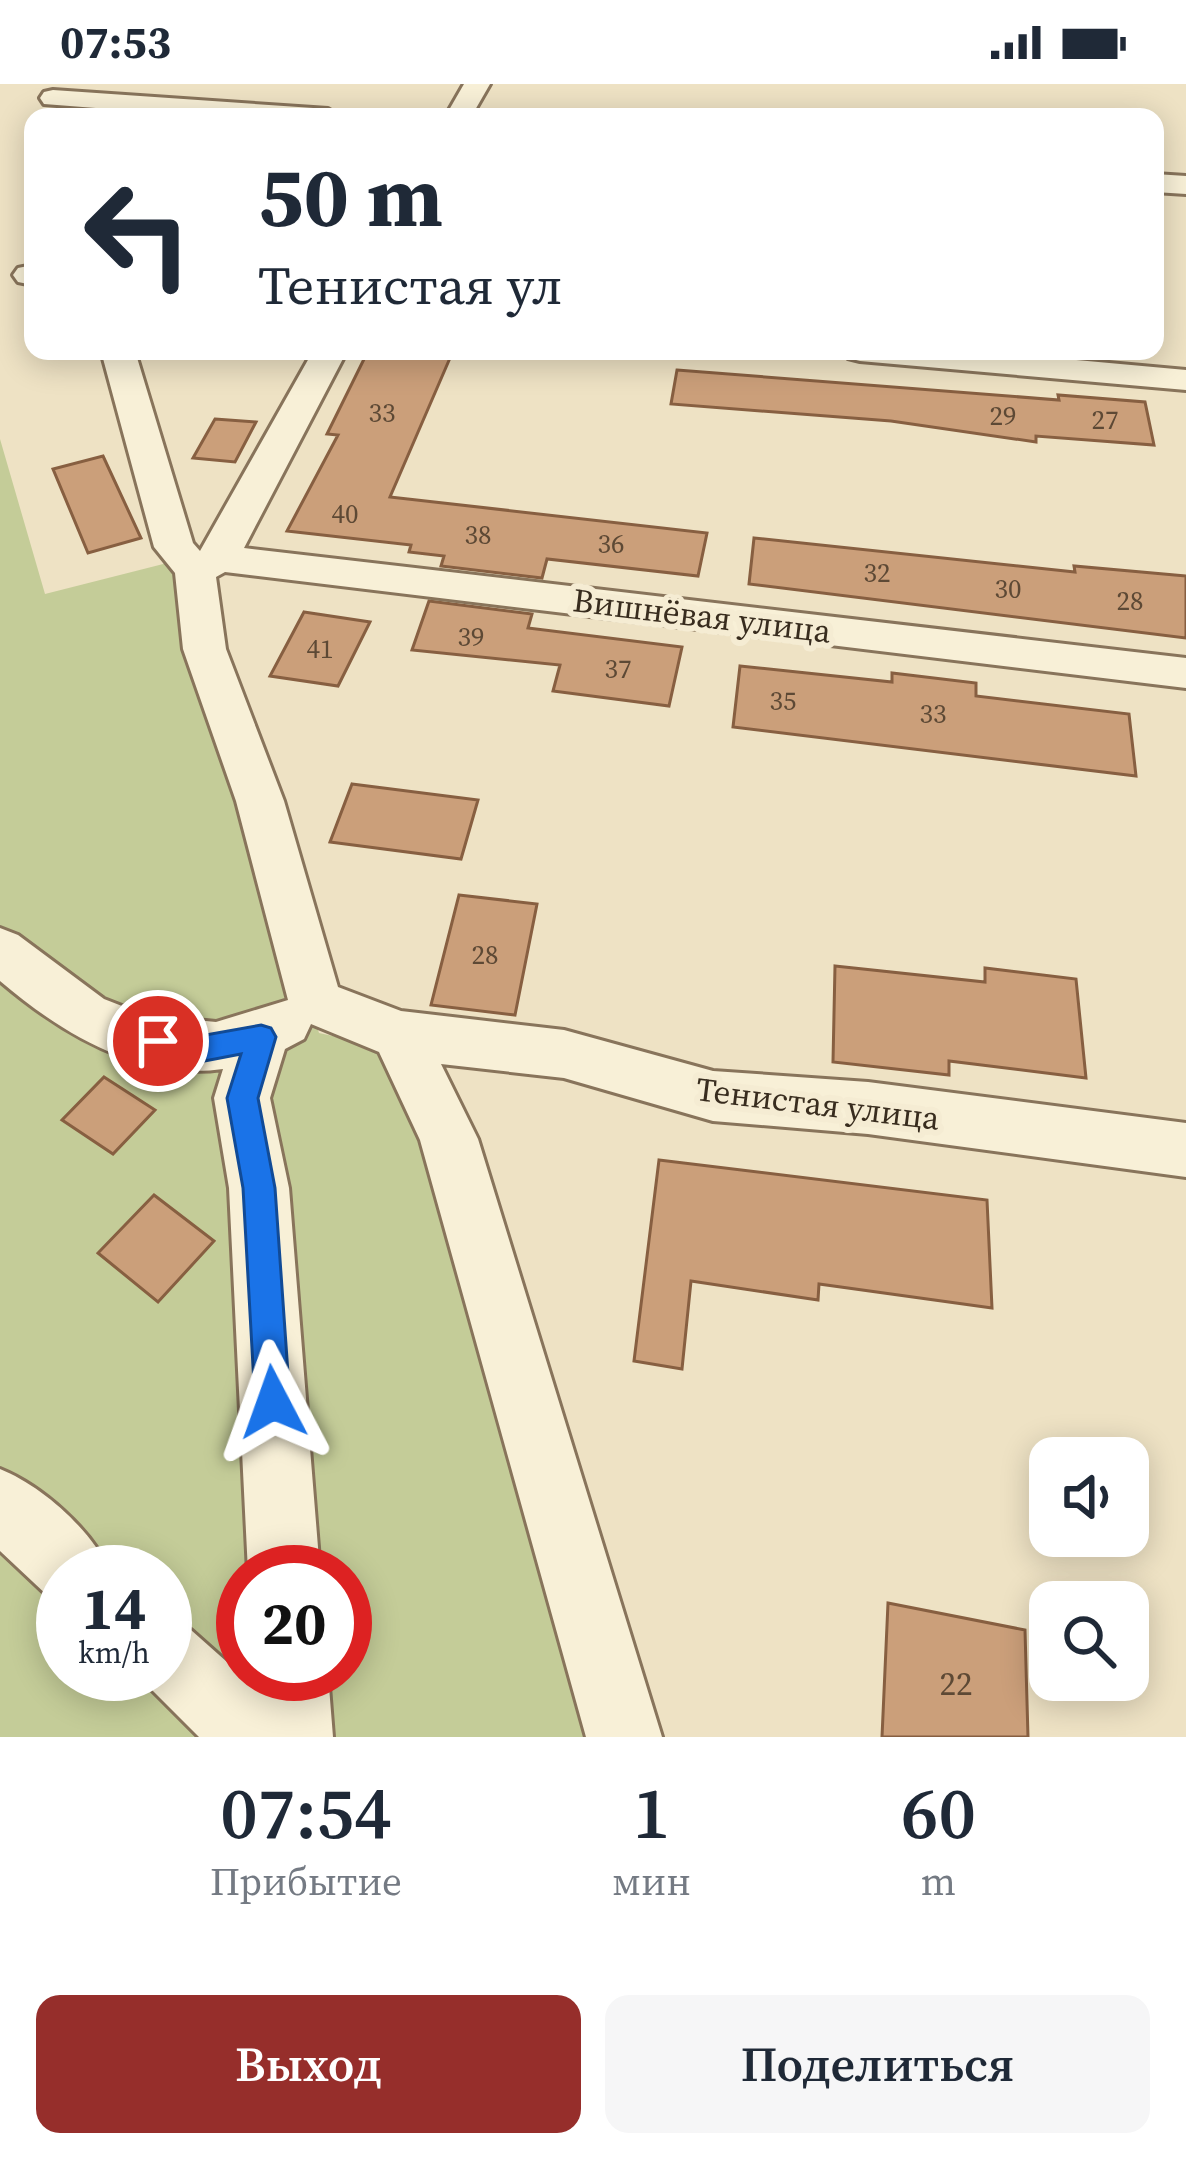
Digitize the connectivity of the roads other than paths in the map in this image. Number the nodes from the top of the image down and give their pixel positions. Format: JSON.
{"nodes":[{"id":1,"x":53,"y":98,"type":"dead end"},
{"id":2,"x":198,"y":108,"type":"edge"},
{"id":3,"x":121,"y":360,"type":"edge"},
{"id":4,"x":325,"y":360,"type":"edge"},
{"id":5,"x":961,"y":360,"type":"edge"},
{"id":6,"x":1186,"y":380,"type":"edge"},
{"id":7,"x":207,"y":564,"type":"junction"},
{"id":8,"x":1186,"y":673,"type":"edge"},
{"id":9,"x":0,"y":950,"type":"edge"},
{"id":10,"x":316,"y":1002,"type":"junction"},
{"id":11,"x":398,"y":1035,"type":"junction"},
{"id":12,"x":261,"y":1037,"type":"junction"},
{"id":13,"x":1186,"y":1150,"type":"edge"},
{"id":14,"x":0,"y":1503,"type":"edge"},
{"id":15,"x":45,"y":1545,"type":"edge"},
{"id":16,"x":282,"y":1545,"type":"edge"},
{"id":17,"x":192,"y":1680,"type":"edge"},
{"id":18,"x":293,"y":1701,"type":"edge"},
{"id":19,"x":256,"y":1737,"type":"edge"},
{"id":20,"x":295,"y":1737,"type":"edge"},
{"id":21,"x":624,"y":1737,"type":"edge"}],
"edges":[{"from":1,"to":2,"type":"street"},
{"from":3,"to":7,"type":"street"},
{"from":4,"to":7,"type":"street"},
{"from":5,"to":6,"type":"street"},
{"from":7,"to":8,"type":"street","name":"Вишнёвая улица"},
{"from":7,"to":10,"type":"street"},
{"from":9,"to":12,"type":"street"},
{"from":10,"to":11,"type":"street","name":"Тенистая улица"},
{"from":10,"to":12,"type":"street"},
{"from":11,"to":13,"type":"street","name":"Тенистая улица"},
{"from":11,"to":21,"type":"street"},
{"from":12,"to":16,"type":"street"},
{"from":14,"to":15,"type":"street"},
{"from":17,"to":19,"type":"street"},
{"from":18,"to":20,"type":"street"}]}
